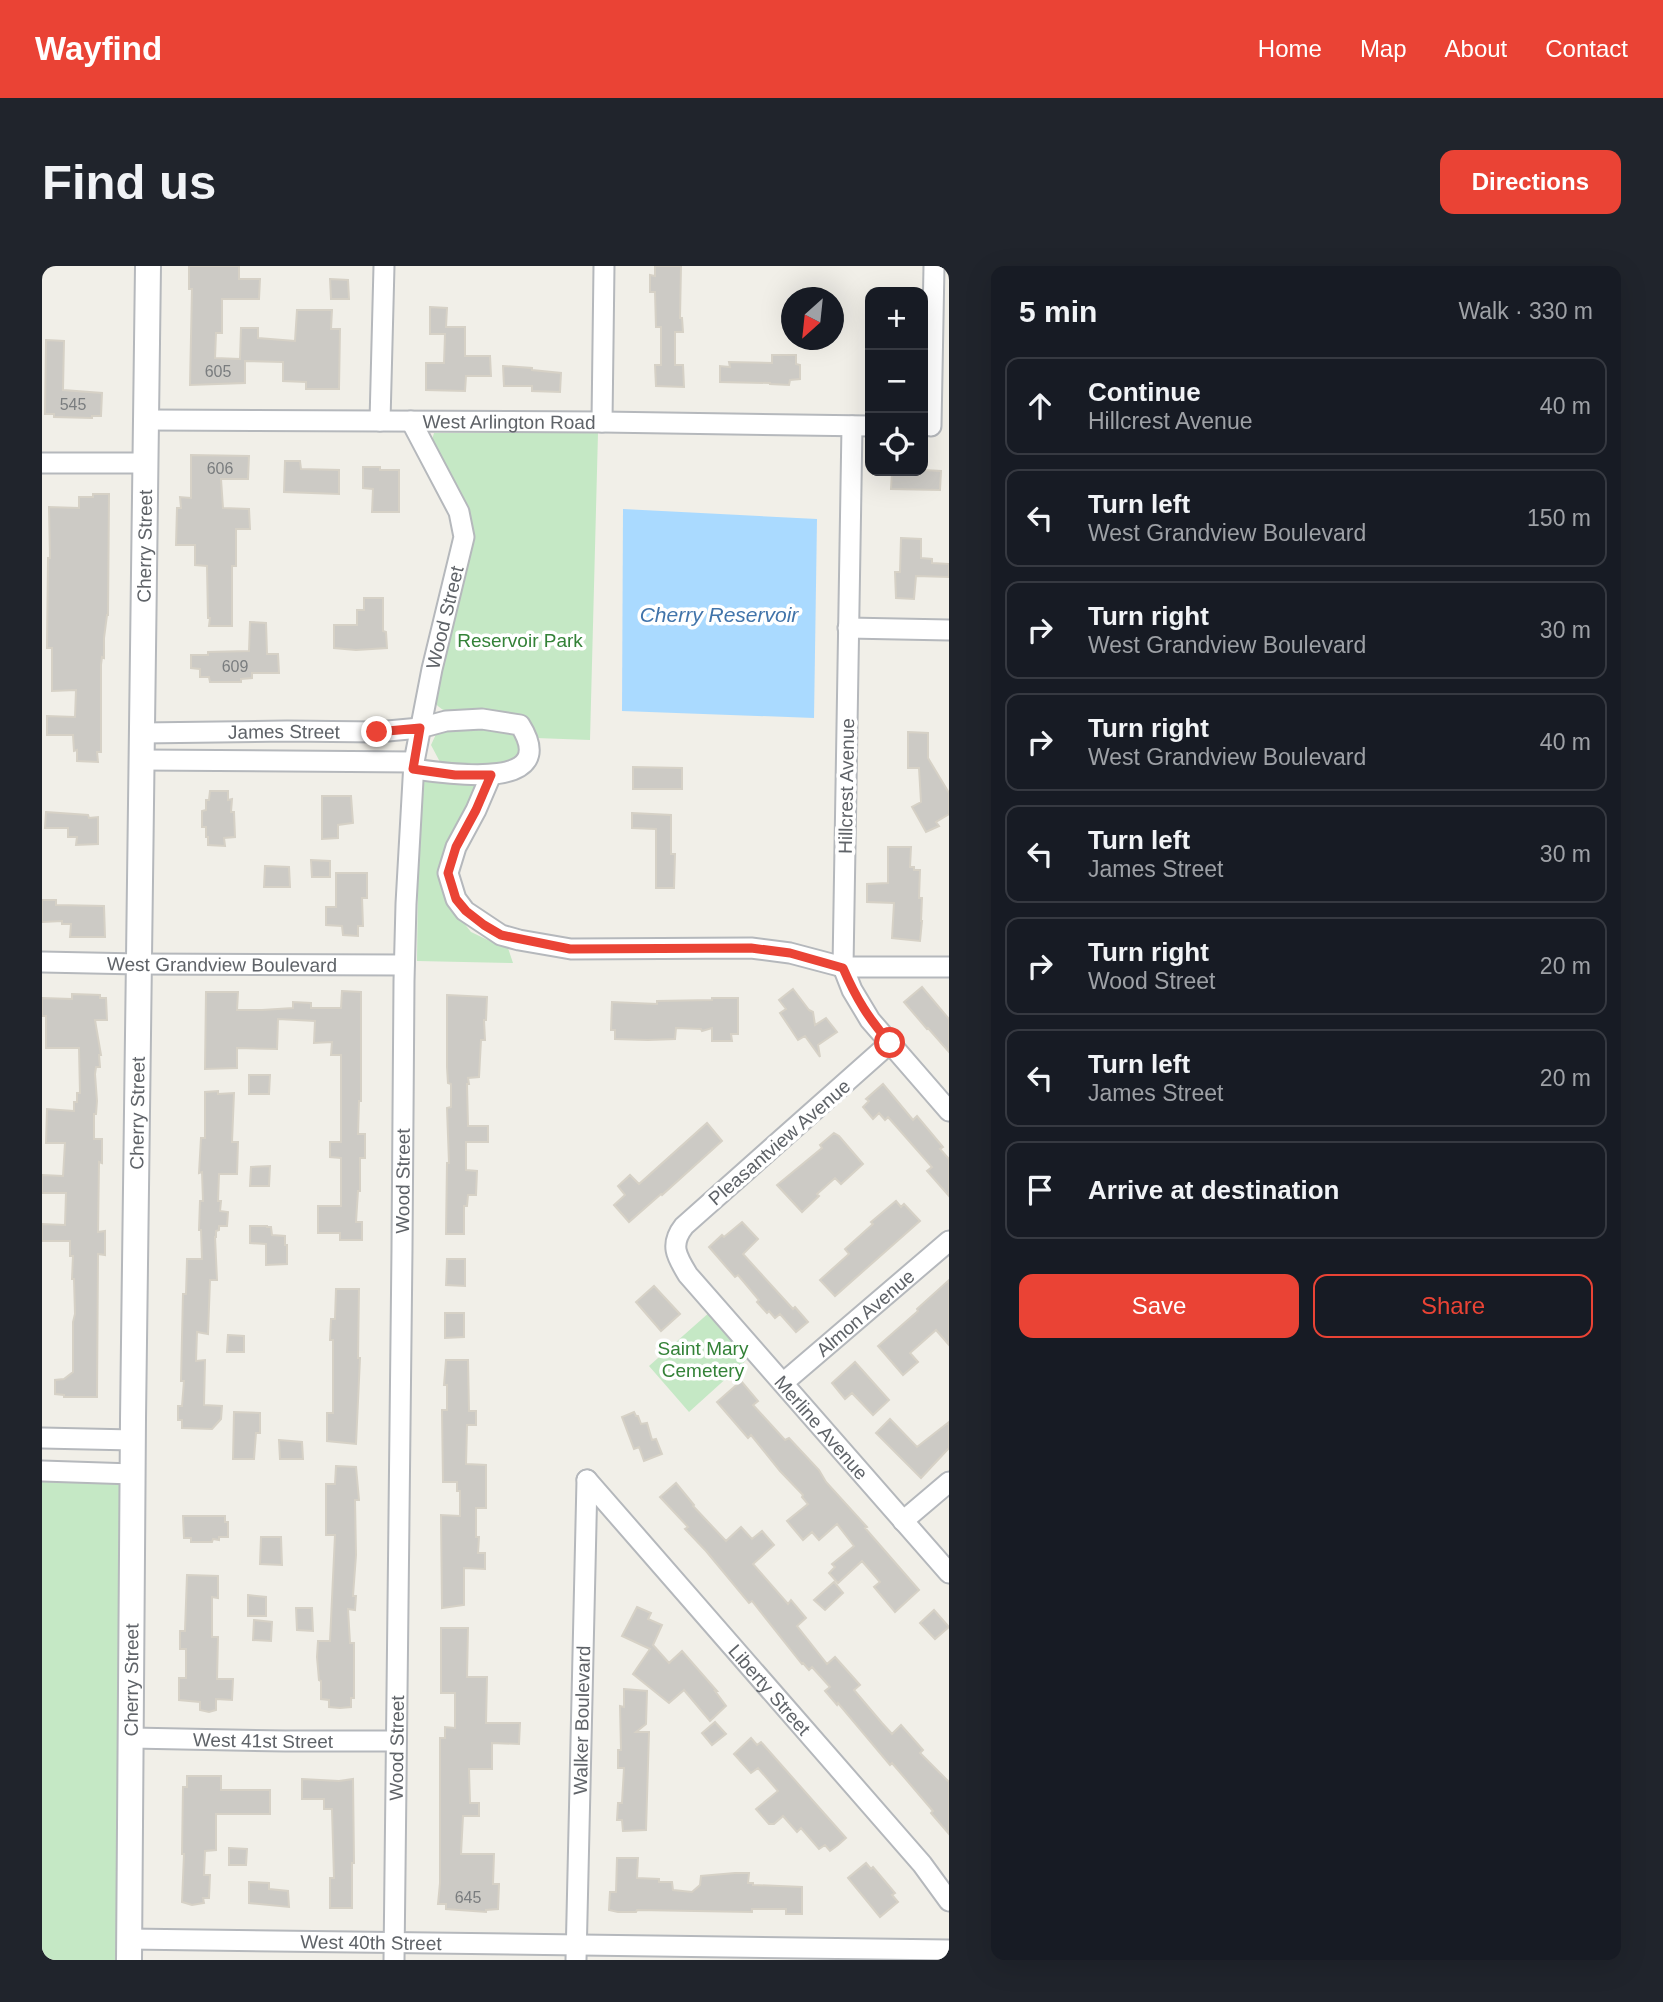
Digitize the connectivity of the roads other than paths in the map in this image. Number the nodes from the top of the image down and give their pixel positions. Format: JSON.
{"nodes":[{"id":1,"x":148,"y":266,"type":"edge"},
{"id":2,"x":384,"y":266,"type":"edge"},
{"id":3,"x":604,"y":266,"type":"edge"},
{"id":4,"x":934,"y":266,"type":"edge"},
{"id":5,"x":147,"y":420,"type":"junction"},
{"id":6,"x":380,"y":421,"type":"junction"},
{"id":7,"x":411,"y":421,"type":"junction"},
{"id":8,"x":603,"y":422,"type":"junction"},
{"id":9,"x":861,"y":426,"type":"edge"},
{"id":10,"x":934,"y":426,"type":"edge"},
{"id":11,"x":42,"y":463,"type":"edge"},
{"id":12,"x":147,"y":463,"type":"junction"},
{"id":13,"x":848,"y":628,"type":"junction"},
{"id":14,"x":949,"y":630,"type":"edge"},
{"id":15,"x":420,"y":728,"type":"junction"},
{"id":16,"x":142,"y":733,"type":"junction"},
{"id":17,"x":141,"y":760,"type":"junction"},
{"id":18,"x":414,"y":765,"type":"junction"},
{"id":19,"x":491,"y":775,"type":"junction"},
{"id":20,"x":42,"y":962,"type":"edge"},
{"id":21,"x":139,"y":964,"type":"junction"},
{"id":22,"x":404,"y":965,"type":"junction"},
{"id":23,"x":949,"y":967,"type":"edge"},
{"id":24,"x":843,"y":968,"type":"junction"},
{"id":25,"x":890,"y":1043,"type":"junction"},
{"id":26,"x":949,"y":1111,"type":"edge"},
{"id":27,"x":949,"y":1241,"type":"edge"},
{"id":28,"x":675,"y":1245,"type":"joint"},
{"id":29,"x":783,"y":1383,"type":"junction"},
{"id":30,"x":42,"y":1438,"type":"edge"},
{"id":31,"x":133,"y":1440,"type":"junction"},
{"id":32,"x":42,"y":1471,"type":"edge"},
{"id":33,"x":134,"y":1474,"type":"junction"},
{"id":34,"x":587,"y":1480,"type":"joint"},
{"id":35,"x":949,"y":1482,"type":"edge"},
{"id":36,"x":903,"y":1521,"type":"junction"},
{"id":37,"x":949,"y":1573,"type":"edge"},
{"id":38,"x":132,"y":1738,"type":"junction"},
{"id":39,"x":396,"y":1741,"type":"junction"},
{"id":40,"x":949,"y":1901,"type":"edge"},
{"id":41,"x":129,"y":1949,"type":"edge"},
{"id":42,"x":949,"y":1950,"type":"edge"},
{"id":43,"x":394,"y":1951,"type":"edge"},
{"id":44,"x":576,"y":1952,"type":"edge"},
{"id":45,"x":777,"y":1953,"type":"edge"}],
"edges":[{"from":1,"to":5,"type":"street","name":"Cherry Street"},
{"from":2,"to":6,"type":"street"},
{"from":3,"to":8,"type":"street"},
{"from":4,"to":10,"type":"street"},
{"from":5,"to":6,"type":"street","name":"West Arlington Road"},
{"from":5,"to":12,"type":"street","name":"Cherry Street"},
{"from":6,"to":7,"type":"street","name":"West Arlington Road"},
{"from":7,"to":8,"type":"street","name":"West Arlington Road"},
{"from":7,"to":15,"type":"street","name":"Wood Street"},
{"from":8,"to":9,"type":"street","name":"West Arlington Road"},
{"from":9,"to":13,"type":"street","name":"Hillcrest Avenue"},
{"from":11,"to":12,"type":"street"},
{"from":12,"to":16,"type":"street","name":"Cherry Street"},
{"from":13,"to":14,"type":"street"},
{"from":13,"to":24,"type":"street","name":"Hillcrest Avenue"},
{"from":15,"to":16,"type":"street","name":"James Street"},
{"from":15,"to":18,"type":"street","name":"Wood Street"},
{"from":15,"to":19,"type":"street","name":"James Street"},
{"from":16,"to":17,"type":"street","name":"Cherry Street"},
{"from":17,"to":18,"type":"street","name":"James Street"},
{"from":17,"to":21,"type":"street","name":"Cherry Street"},
{"from":18,"to":19,"type":"street","name":"James Street"},
{"from":18,"to":22,"type":"street","name":"Wood Street"},
{"from":19,"to":24,"type":"street"},
{"from":20,"to":21,"type":"street","name":"West Grandview Boulevard"},
{"from":21,"to":22,"type":"street","name":"West Grandview Boulevard"},
{"from":21,"to":31,"type":"street","name":"Cherry Street"},
{"from":22,"to":39,"type":"street","name":"Wood Street"},
{"from":23,"to":24,"type":"street"},
{"from":24,"to":25,"type":"street","name":"Hillcrest Avenue"},
{"from":25,"to":26,"type":"street","name":"Hillcrest Avenue"},
{"from":25,"to":28,"type":"street","name":"Pleasantview Avenue"},
{"from":27,"to":29,"type":"street","name":"Almon Avenue"},
{"from":28,"to":29,"type":"street","name":"Merline Avenue"},
{"from":29,"to":36,"type":"street","name":"Merline Avenue"},
{"from":30,"to":31,"type":"street"},
{"from":31,"to":33,"type":"street","name":"Cherry Street"},
{"from":32,"to":33,"type":"street"},
{"from":33,"to":38,"type":"street","name":"Cherry Street"},
{"from":34,"to":40,"type":"street","name":"Liberty Street"},
{"from":34,"to":44,"type":"street","name":"Walker Boulevard"},
{"from":35,"to":36,"type":"street"},
{"from":36,"to":37,"type":"street","name":"Merline Avenue"},
{"from":38,"to":39,"type":"street","name":"West 41st Street"},
{"from":38,"to":41,"type":"street","name":"Cherry Street"},
{"from":39,"to":43,"type":"street","name":"Wood Street"},
{"from":41,"to":43,"type":"street","name":"West 40th Street"},
{"from":42,"to":45,"type":"street","name":"West 40th Street"},
{"from":43,"to":44,"type":"street","name":"West 40th Street"},
{"from":44,"to":45,"type":"street","name":"West 40th Street"}]}
